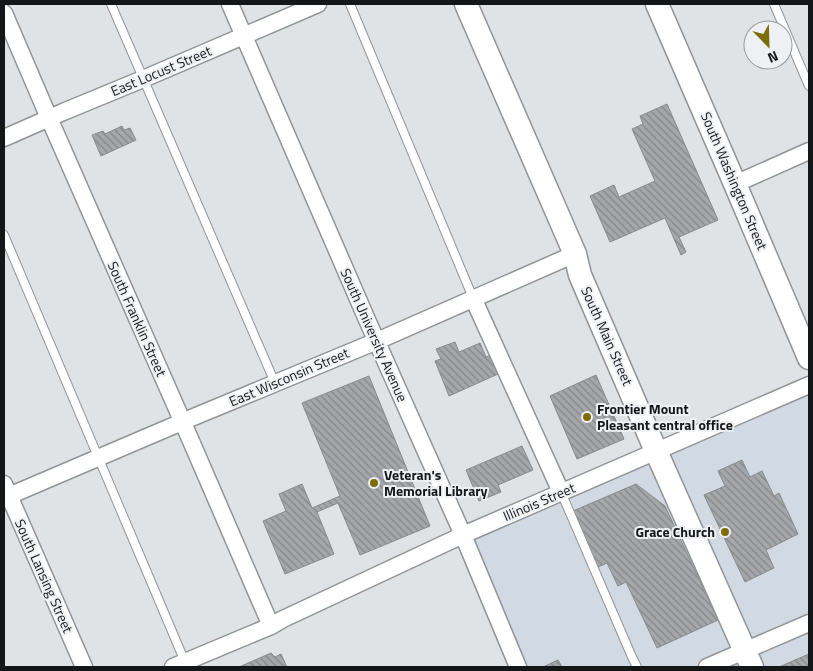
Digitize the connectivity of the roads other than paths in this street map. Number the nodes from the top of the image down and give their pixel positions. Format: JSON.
{"nodes":[{"id":1,"x":111,"y":4,"type":"edge"},
{"id":2,"x":230,"y":4,"type":"edge"},
{"id":3,"x":318,"y":4,"type":"edge"},
{"id":4,"x":350,"y":4,"type":"edge"},
{"id":5,"x":466,"y":4,"type":"edge"},
{"id":6,"x":657,"y":4,"type":"edge"},
{"id":7,"x":774,"y":4,"type":"edge"},
{"id":8,"x":4,"y":12,"type":"edge"},
{"id":9,"x":243,"y":36,"type":"junction"},
{"id":10,"x":143,"y":79,"type":"junction"},
{"id":11,"x":809,"y":86,"type":"edge"},
{"id":12,"x":48,"y":118,"type":"junction"},
{"id":13,"x":4,"y":138,"type":"edge"},
{"id":14,"x":809,"y":151,"type":"edge"},
{"id":15,"x":735,"y":184,"type":"junction"},
{"id":16,"x":4,"y":235,"type":"edge"},
{"id":17,"x":575,"y":254,"type":"junction"},
{"id":18,"x":473,"y":298,"type":"junction"},
{"id":19,"x":377,"y":341,"type":"junction"},
{"id":20,"x":809,"y":358,"type":"edge"},
{"id":21,"x":275,"y":383,"type":"junction"},
{"id":22,"x":809,"y":385,"type":"edge"},
{"id":23,"x":182,"y":422,"type":"junction"},
{"id":24,"x":656,"y":451,"type":"junction"},
{"id":25,"x":98,"y":458,"type":"junction"},
{"id":26,"x":561,"y":492,"type":"junction"},
{"id":27,"x":5,"y":493,"type":"edge"},
{"id":28,"x":463,"y":535,"type":"junction"},
{"id":29,"x":809,"y":623,"type":"edge"},
{"id":30,"x":271,"y":626,"type":"junction"},
{"id":31,"x":749,"y":659,"type":"edge"},
{"id":32,"x":179,"y":665,"type":"edge"},
{"id":33,"x":84,"y":667,"type":"edge"},
{"id":34,"x":518,"y":667,"type":"edge"},
{"id":35,"x":637,"y":667,"type":"edge"},
{"id":36,"x":707,"y":667,"type":"edge"}],
"edges":[{"from":1,"to":10,"type":"lane"},
{"from":2,"to":9,"type":"street","name":"South University Avenue"},
{"from":3,"to":9,"type":"street","name":"East Locust Street"},
{"from":4,"to":18,"type":"lane"},
{"from":5,"to":17,"type":"street","name":"South Main Street"},
{"from":6,"to":15,"type":"street","name":"South Washington Street"},
{"from":7,"to":11,"type":"lane"},
{"from":8,"to":12,"type":"street","name":"South Franklin Street"},
{"from":9,"to":10,"type":"street","name":"East Locust Street"},
{"from":9,"to":19,"type":"street","name":"South University Avenue"},
{"from":10,"to":12,"type":"street","name":"East Locust Street"},
{"from":10,"to":21,"type":"lane"},
{"from":12,"to":13,"type":"street","name":"East Locust Street"},
{"from":12,"to":23,"type":"street","name":"South Franklin Street"},
{"from":14,"to":15,"type":"street"},
{"from":15,"to":20,"type":"street","name":"South Washington Street"},
{"from":16,"to":25,"type":"lane"},
{"from":17,"to":18,"type":"street","name":"East Wisconsin Street"},
{"from":17,"to":24,"type":"street","name":"South Main Street"},
{"from":18,"to":19,"type":"street","name":"East Wisconsin Street"},
{"from":18,"to":26,"type":"street"},
{"from":19,"to":21,"type":"street","name":"East Wisconsin Street"},
{"from":19,"to":28,"type":"street","name":"South University Avenue"},
{"from":21,"to":23,"type":"street","name":"East Wisconsin Street"},
{"from":22,"to":24,"type":"street","name":"Illinois Street"},
{"from":23,"to":25,"type":"street","name":"East Wisconsin Street"},
{"from":23,"to":30,"type":"street","name":"South Franklin Street"},
{"from":24,"to":26,"type":"street","name":"Illinois Street"},
{"from":24,"to":31,"type":"street","name":"South Main Street"},
{"from":25,"to":27,"type":"street","name":"East Wisconsin Street"},
{"from":25,"to":32,"type":"lane"},
{"from":26,"to":28,"type":"street","name":"Illinois Street"},
{"from":26,"to":35,"type":"lane"},
{"from":27,"to":33,"type":"street","name":"South Lansing Street"},
{"from":28,"to":30,"type":"street","name":"Illinois Street"},
{"from":28,"to":34,"type":"street","name":"South University Avenue"},
{"from":29,"to":31,"type":"street"},
{"from":30,"to":32,"type":"street","name":"Illinois Street"},
{"from":31,"to":36,"type":"street"}]}
